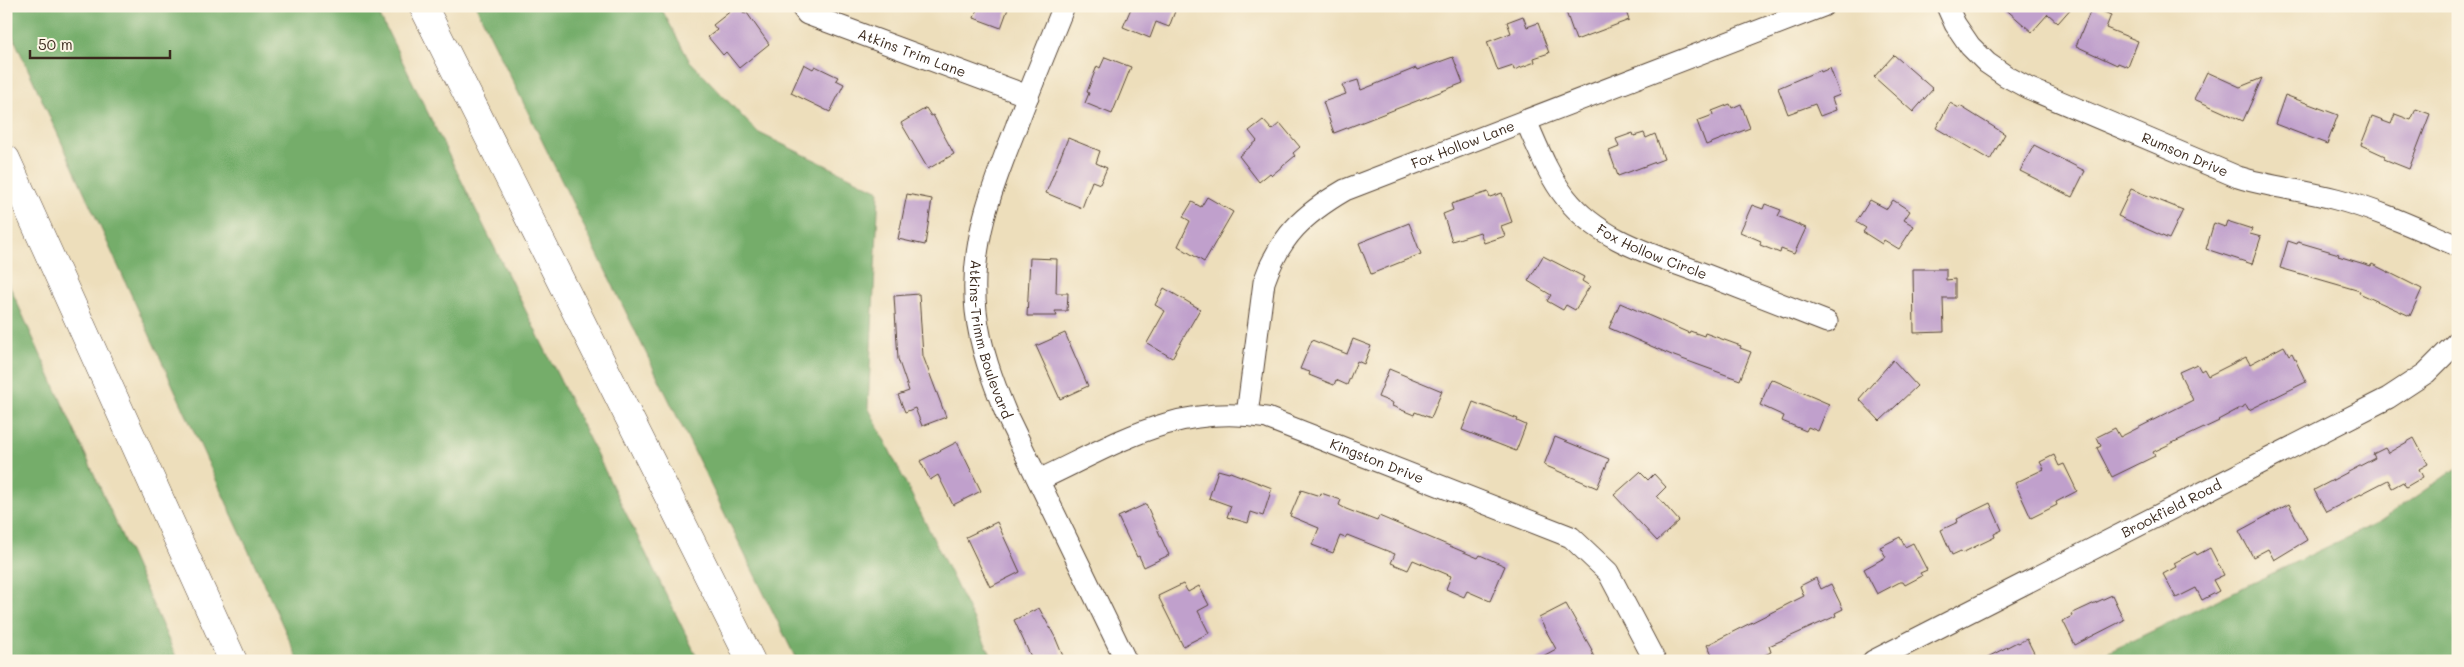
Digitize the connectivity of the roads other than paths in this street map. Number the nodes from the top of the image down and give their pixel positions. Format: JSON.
{"nodes":[{"id":1,"x":423,"y":6,"type":"edge"},
{"id":2,"x":801,"y":6,"type":"edge"},
{"id":3,"x":1064,"y":6,"type":"edge"},
{"id":4,"x":1823,"y":6,"type":"edge"},
{"id":5,"x":1947,"y":6,"type":"edge"},
{"id":6,"x":1028,"y":96,"type":"junction"},
{"id":7,"x":1526,"y":121,"type":"junction"},
{"id":8,"x":6,"y":159,"type":"edge"},
{"id":9,"x":2458,"y":246,"type":"edge"},
{"id":10,"x":1828,"y":322,"type":"dead end"},
{"id":11,"x":2458,"y":341,"type":"edge"},
{"id":12,"x":1247,"y":415,"type":"junction"},
{"id":13,"x":1039,"y":480,"type":"junction"},
{"id":14,"x":233,"y":661,"type":"edge"},
{"id":15,"x":751,"y":661,"type":"edge"},
{"id":16,"x":1126,"y":661,"type":"edge"},
{"id":17,"x":1655,"y":661,"type":"edge"},
{"id":18,"x":1872,"y":661,"type":"edge"}],
"edges":[{"from":1,"to":15,"type":"highway"},
{"from":2,"to":6,"type":"street","name":"Atkins Trim Lane"},
{"from":3,"to":6,"type":"street","name":"Atkins-Trimm Boulevard"},
{"from":4,"to":7,"type":"street","name":"Fox Hollow Lane"},
{"from":5,"to":9,"type":"street","name":"Rumson Drive"},
{"from":6,"to":13,"type":"street","name":"Atkins-Trimm Boulevard"},
{"from":7,"to":10,"type":"street","name":"Fox Hollow Circle"},
{"from":7,"to":12,"type":"street","name":"Fox Hollow Lane"},
{"from":8,"to":14,"type":"highway"},
{"from":11,"to":18,"type":"street","name":"Brookfield Road"},
{"from":12,"to":13,"type":"street","name":"Kingston Drive"},
{"from":12,"to":17,"type":"street","name":"Kingston Drive"},
{"from":13,"to":16,"type":"street","name":"Atkins-Trimm Boulevard"}]}
